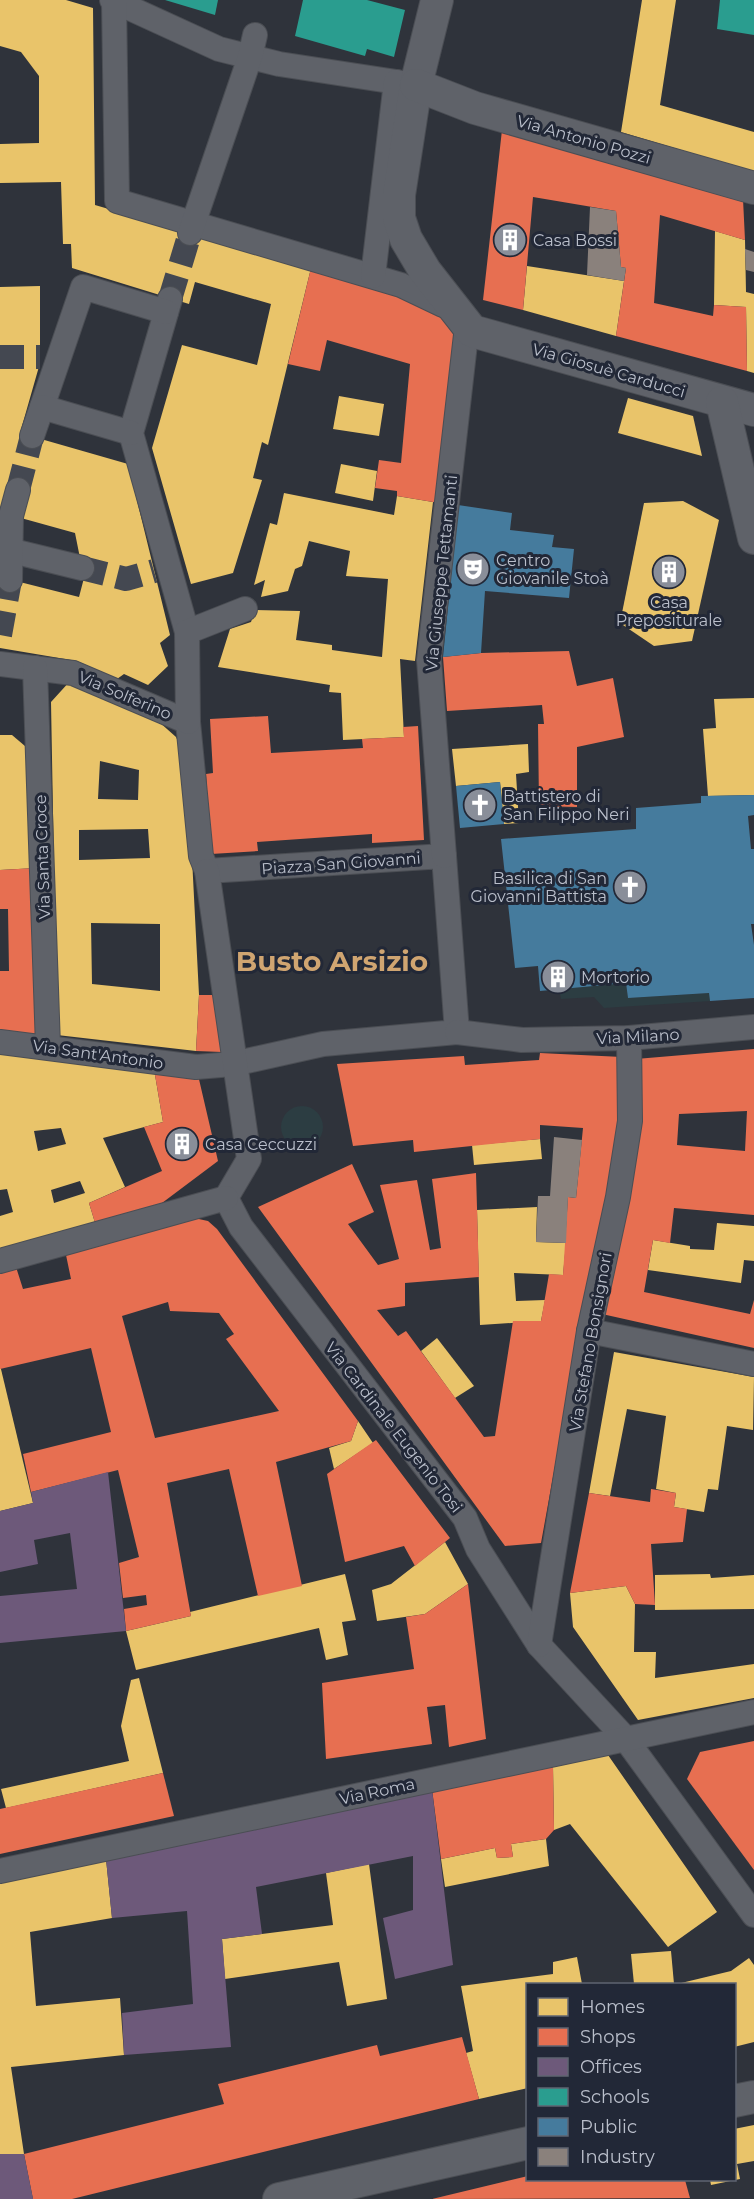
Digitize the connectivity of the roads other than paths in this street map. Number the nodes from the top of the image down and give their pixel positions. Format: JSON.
{"nodes":[{"id":1,"x":113,"y":0,"type":"edge"},
{"id":2,"x":437,"y":0,"type":"edge"},
{"id":3,"x":253,"y":46,"type":"junction"},
{"id":4,"x":406,"y":83,"type":"junction"},
{"id":5,"x":754,"y":188,"type":"edge"},
{"id":6,"x":191,"y":228,"type":"junction"},
{"id":7,"x":373,"y":276,"type":"junction"},
{"id":8,"x":443,"y":305,"type":"dead end"},
{"id":9,"x":467,"y":326,"type":"junction"},
{"id":10,"x":722,"y":402,"type":"junction"},
{"id":11,"x":42,"y":407,"type":"junction"},
{"id":12,"x":754,"y":410,"type":"edge"},
{"id":13,"x":131,"y":433,"type":"junction"},
{"id":14,"x":32,"y":436,"type":"tunnel mouth"},
{"id":15,"x":18,"y":490,"type":"tunnel mouth"},
{"id":16,"x":754,"y":538,"type":"edge"},
{"id":17,"x":5,"y":549,"type":"edge"},
{"id":18,"x":82,"y":568,"type":"tunnel mouth"},
{"id":19,"x":10,"y":580,"type":"tunnel mouth"},
{"id":20,"x":245,"y":609,"type":"dead end"},
{"id":21,"x":187,"y":632,"type":"junction"},
{"id":22,"x":0,"y":664,"type":"edge"},
{"id":23,"x":35,"y":668,"type":"junction"},
{"id":24,"x":188,"y":722,"type":"junction"},
{"id":25,"x":444,"y":856,"type":"junction"},
{"id":26,"x":204,"y":863,"type":"junction"},
{"id":27,"x":754,"y":1027,"type":"edge"},
{"id":28,"x":457,"y":1032,"type":"junction"},
{"id":29,"x":629,"y":1038,"type":"junction"},
{"id":30,"x":0,"y":1042,"type":"edge"},
{"id":31,"x":48,"y":1047,"type":"junction"},
{"id":32,"x":233,"y":1064,"type":"junction"},
{"id":33,"x":226,"y":1198,"type":"junction"},
{"id":34,"x":0,"y":1261,"type":"edge"},
{"id":35,"x":589,"y":1331,"type":"junction"},
{"id":36,"x":754,"y":1364,"type":"edge"},
{"id":37,"x":539,"y":1645,"type":"junction"},
{"id":38,"x":754,"y":1712,"type":"edge"},
{"id":39,"x":625,"y":1738,"type":"junction"},
{"id":40,"x":0,"y":1871,"type":"edge"},
{"id":41,"x":754,"y":1915,"type":"edge"},
{"id":42,"x":754,"y":2097,"type":"edge"},
{"id":43,"x":736,"y":2101,"type":"edge"},
{"id":44,"x":526,"y":2143,"type":"edge"},
{"id":45,"x":279,"y":2199,"type":"edge"}],
"edges":[{"from":1,"to":3,"type":"street"},
{"from":1,"to":6,"type":"street"},
{"from":2,"to":4,"type":"street"},
{"from":3,"to":4,"type":"street"},
{"from":3,"to":6,"type":"street"},
{"from":4,"to":5,"type":"street","name":"Via Antonio Pozzi"},
{"from":4,"to":7,"type":"street"},
{"from":4,"to":9,"type":"street"},
{"from":6,"to":7,"type":"street"},
{"from":7,"to":8,"type":"street"},
{"from":9,"to":10,"type":"street","name":"Via Giosuè Carducci"},
{"from":9,"to":25,"type":"street","name":"Via Giuseppe Tettamanti"},
{"from":10,"to":12,"type":"street","name":"Via Giosuè Carducci"},
{"from":10,"to":16,"type":"street"},
{"from":11,"to":13,"type":"street"},
{"from":11,"to":13,"type":"street"},
{"from":11,"to":14,"type":"street"},
{"from":13,"to":21,"type":"street"},
{"from":15,"to":17,"type":"street"},
{"from":17,"to":18,"type":"street"},
{"from":17,"to":19,"type":"street"},
{"from":20,"to":21,"type":"street"},
{"from":21,"to":24,"type":"street"},
{"from":22,"to":23,"type":"street","name":"Via Solferino"},
{"from":23,"to":24,"type":"street","name":"Via Solferino"},
{"from":23,"to":31,"type":"street","name":"Via Santa Croce"},
{"from":24,"to":26,"type":"street","name":"Via Solferino"},
{"from":25,"to":26,"type":"street","name":"Piazza San Giovanni"},
{"from":25,"to":28,"type":"street","name":"Piazza San Giovanni"},
{"from":26,"to":32,"type":"street"},
{"from":27,"to":29,"type":"street","name":"Via Milano"},
{"from":28,"to":29,"type":"street","name":"Via Milano"},
{"from":28,"to":32,"type":"street"},
{"from":29,"to":35,"type":"street","name":"Via Stefano Bonsignori"},
{"from":30,"to":31,"type":"street","name":"Via Sant'Antonio"},
{"from":31,"to":32,"type":"street","name":"Via Sant'Antonio"},
{"from":32,"to":33,"type":"street"},
{"from":33,"to":34,"type":"street"},
{"from":33,"to":37,"type":"street","name":"Via Cardinale Eugenio Tosi"},
{"from":35,"to":36,"type":"street"},
{"from":35,"to":37,"type":"street","name":"Via Stefano Bonsignori"},
{"from":37,"to":39,"type":"street","name":"Via Cardinale Eugenio Tosi"},
{"from":38,"to":39,"type":"street","name":"Via Roma"},
{"from":39,"to":40,"type":"street","name":"Via Roma"},
{"from":39,"to":41,"type":"street","name":"Via Cardinale Eugenio Tosi"},
{"from":42,"to":43,"type":"street"},
{"from":44,"to":45,"type":"street"}]}
